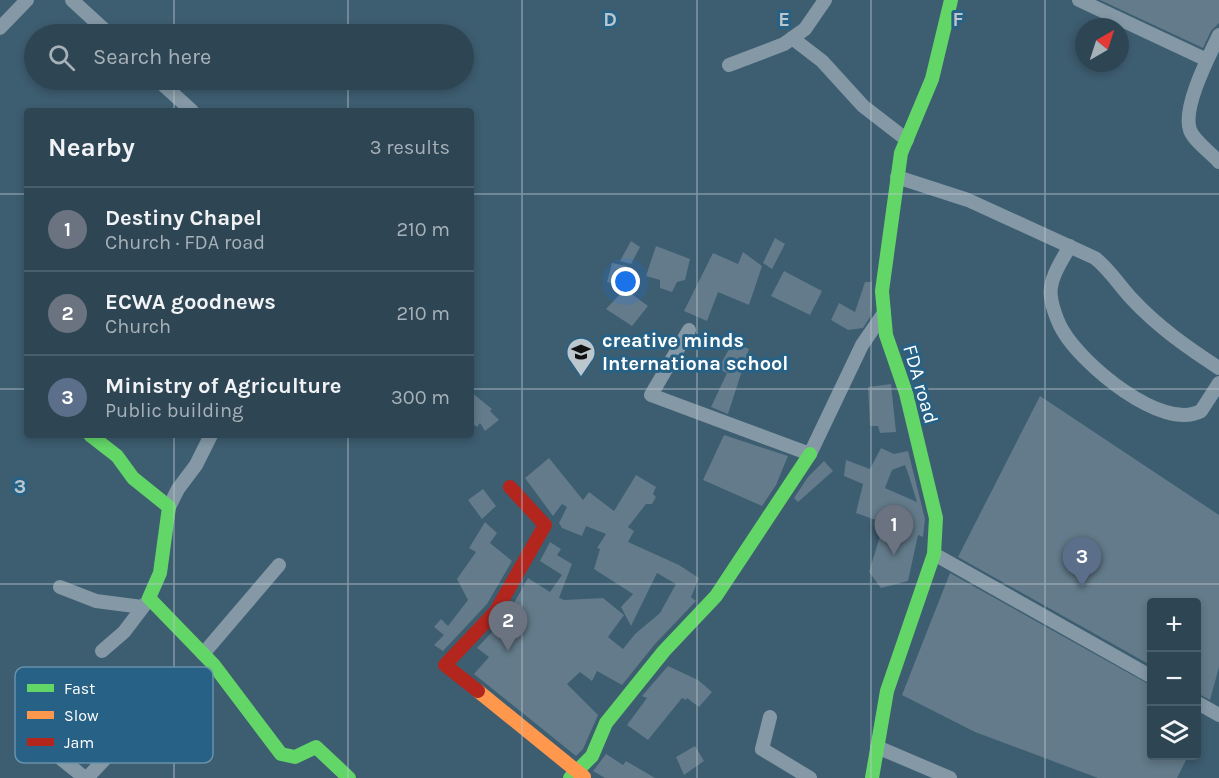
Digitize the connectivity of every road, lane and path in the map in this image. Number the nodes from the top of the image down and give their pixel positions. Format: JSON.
{"nodes":[{"id":1,"x":27,"y":0,"type":"edge"},
{"id":2,"x":72,"y":0,"type":"edge"},
{"id":3,"x":825,"y":0,"type":"edge"},
{"id":4,"x":951,"y":0,"type":"edge"},
{"id":5,"x":1079,"y":0,"type":"edge"},
{"id":6,"x":98,"y":24,"type":"edge"},
{"id":7,"x":0,"y":28,"type":"edge"},
{"id":8,"x":1219,"y":35,"type":"edge"},
{"id":9,"x":792,"y":38,"type":"junction"},
{"id":10,"x":1207,"y":60,"type":"junction"},
{"id":11,"x":729,"y":65,"type":"dead end"},
{"id":12,"x":169,"y":90,"type":"edge"},
{"id":13,"x":189,"y":108,"type":"edge"},
{"id":14,"x":907,"y":140,"type":"junction"},
{"id":15,"x":1219,"y":162,"type":"edge"},
{"id":16,"x":897,"y":177,"type":"junction"},
{"id":17,"x":1070,"y":246,"type":"junction"},
{"id":18,"x":884,"y":313,"type":"junction"},
{"id":19,"x":689,"y":330,"type":"dead end"},
{"id":20,"x":1219,"y":368,"type":"edge"},
{"id":21,"x":1219,"y":383,"type":"edge"},
{"id":22,"x":94,"y":438,"type":"edge"},
{"id":23,"x":210,"y":438,"type":"edge"},
{"id":24,"x":810,"y":454,"type":"junction"},
{"id":25,"x":510,"y":487,"type":"dead end"},
{"id":26,"x":169,"y":507,"type":"junction"},
{"id":27,"x":934,"y":554,"type":"junction"},
{"id":28,"x":279,"y":565,"type":"dead end"},
{"id":29,"x":60,"y":587,"type":"dead end"},
{"id":30,"x":146,"y":603,"type":"junction"},
{"id":31,"x":102,"y":651,"type":"dead end"},
{"id":32,"x":203,"y":654,"type":"junction"},
{"id":33,"x":1147,"y":674,"type":"edge"},
{"id":34,"x":1201,"y":704,"type":"edge"},
{"id":35,"x":1219,"y":715,"type":"edge"},
{"id":36,"x":770,"y":717,"type":"dead end"},
{"id":37,"x":877,"y":747,"type":"junction"},
{"id":38,"x":66,"y":763,"type":"edge"},
{"id":39,"x":101,"y":763,"type":"edge"},
{"id":40,"x":577,"y":775,"type":"edge"},
{"id":41,"x":80,"y":778,"type":"edge"},
{"id":42,"x":87,"y":778,"type":"edge"},
{"id":43,"x":349,"y":778,"type":"edge"},
{"id":44,"x":810,"y":778,"type":"edge"},
{"id":45,"x":872,"y":778,"type":"edge"},
{"id":46,"x":950,"y":778,"type":"edge"}],
"edges":[{"from":1,"to":7,"type":"street"},
{"from":2,"to":6,"type":"street"},
{"from":3,"to":9,"type":"street"},
{"from":4,"to":14,"type":"street","name":"FDA road"},
{"from":5,"to":10,"type":"street"},
{"from":8,"to":10,"type":"street"},
{"from":9,"to":11,"type":"street"},
{"from":9,"to":14,"type":"street"},
{"from":10,"to":15,"type":"street"},
{"from":12,"to":13,"type":"street"},
{"from":14,"to":16,"type":"street","name":"FDA road"},
{"from":16,"to":17,"type":"street"},
{"from":16,"to":18,"type":"street","name":"FDA road"},
{"from":17,"to":20,"type":"street"},
{"from":17,"to":21,"type":"street"},
{"from":18,"to":24,"type":"street"},
{"from":18,"to":27,"type":"street","name":"FDA road"},
{"from":19,"to":24,"type":"street"},
{"from":22,"to":26,"type":"street"},
{"from":23,"to":26,"type":"street"},
{"from":24,"to":40,"type":"street"},
{"from":25,"to":40,"type":"street"},
{"from":26,"to":30,"type":"street"},
{"from":27,"to":33,"type":"street"},
{"from":27,"to":37,"type":"street","name":"FDA road"},
{"from":28,"to":32,"type":"street"},
{"from":29,"to":30,"type":"street"},
{"from":30,"to":31,"type":"street"},
{"from":30,"to":32,"type":"street"},
{"from":32,"to":43,"type":"street"},
{"from":34,"to":35,"type":"street"},
{"from":36,"to":44,"type":"street"},
{"from":37,"to":45,"type":"street","name":"FDA road"},
{"from":37,"to":46,"type":"street"},
{"from":38,"to":41,"type":"street"},
{"from":39,"to":42,"type":"street"}]}
